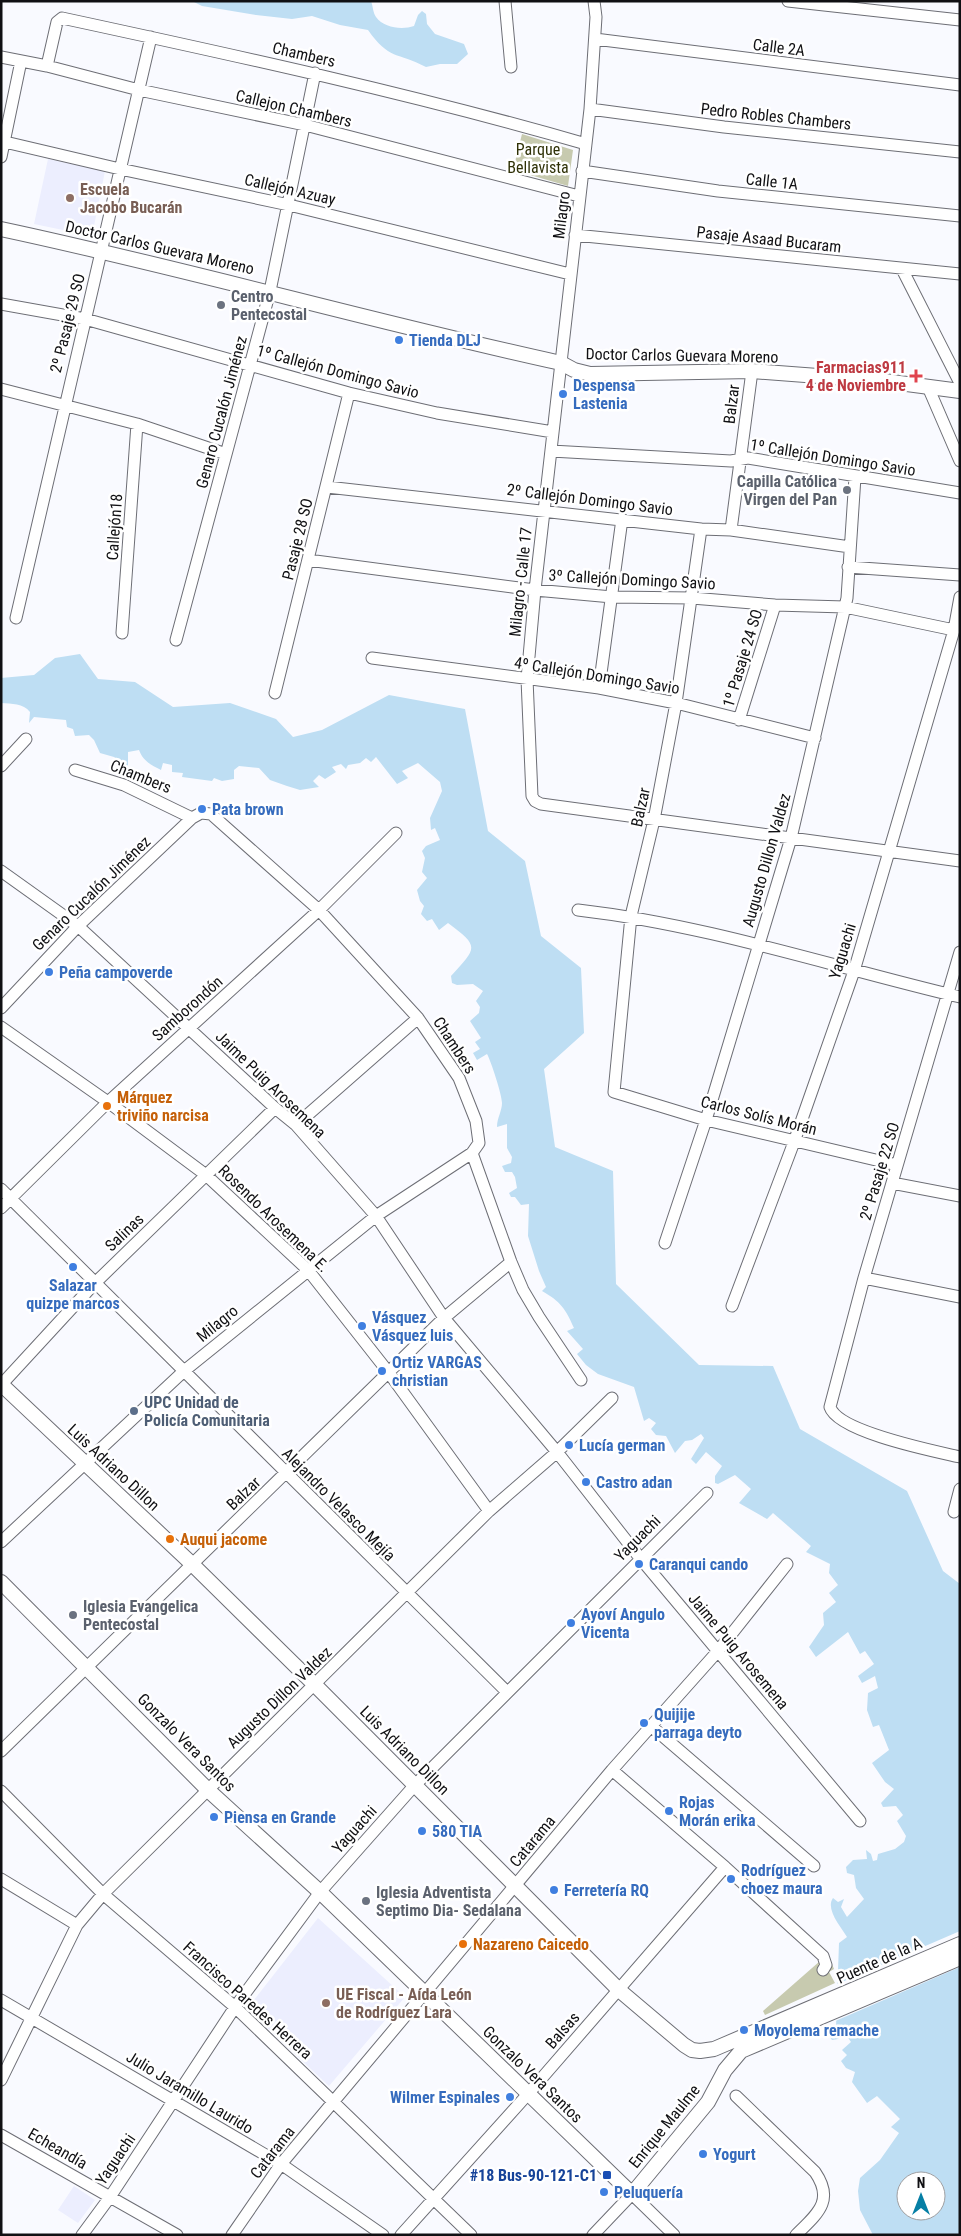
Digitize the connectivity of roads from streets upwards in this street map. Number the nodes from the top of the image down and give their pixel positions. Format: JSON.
{"nodes":[{"id":1,"x":505,"y":1,"type":"edge"},
{"id":2,"x":594,"y":1,"type":"edge"},
{"id":3,"x":788,"y":1,"type":"edge"},
{"id":4,"x":960,"y":20,"type":"edge"},
{"id":5,"x":151,"y":37,"type":"junction"},
{"id":6,"x":595,"y":39,"type":"junction"},
{"id":7,"x":1,"y":57,"type":"edge"},
{"id":8,"x":21,"y":61,"type":"junction"},
{"id":9,"x":47,"y":66,"type":"junction"},
{"id":10,"x":511,"y":67,"type":"dead end"},
{"id":11,"x":315,"y":73,"type":"junction"},
{"id":12,"x":960,"y":85,"type":"edge"},
{"id":13,"x":139,"y":90,"type":"junction"},
{"id":14,"x":590,"y":109,"type":"junction"},
{"id":15,"x":305,"y":125,"type":"junction"},
{"id":16,"x":3,"y":141,"type":"edge"},
{"id":17,"x":586,"y":144,"type":"junction"},
{"id":18,"x":960,"y":152,"type":"edge"},
{"id":19,"x":1,"y":157,"type":"edge"},
{"id":20,"x":120,"y":169,"type":"junction"},
{"id":21,"x":582,"y":171,"type":"junction"},
{"id":22,"x":579,"y":196,"type":"junction"},
{"id":23,"x":289,"y":204,"type":"junction"},
{"id":24,"x":960,"y":216,"type":"edge"},
{"id":25,"x":1,"y":229,"type":"edge"},
{"id":26,"x":575,"y":235,"type":"junction"},
{"id":27,"x":102,"y":250,"type":"junction"},
{"id":28,"x":902,"y":268,"type":"junction"},
{"id":29,"x":570,"y":274,"type":"junction"},
{"id":30,"x":960,"y":274,"type":"edge"},
{"id":31,"x":270,"y":291,"type":"junction"},
{"id":32,"x":1,"y":304,"type":"edge"},
{"id":33,"x":85,"y":319,"type":"junction"},
{"id":34,"x":561,"y":363,"type":"junction"},
{"id":35,"x":251,"y":365,"type":"junction"},
{"id":36,"x":752,"y":371,"type":"junction"},
{"id":37,"x":960,"y":383,"type":"edge"},
{"id":38,"x":928,"y":387,"type":"junction"},
{"id":39,"x":1,"y":389,"type":"edge"},
{"id":40,"x":960,"y":391,"type":"edge"},
{"id":41,"x":349,"y":393,"type":"junction"},
{"id":42,"x":65,"y":403,"type":"junction"},
{"id":43,"x":137,"y":424,"type":"junction"},
{"id":44,"x":553,"y":432,"type":"junction"},
{"id":45,"x":551,"y":451,"type":"junction"},
{"id":46,"x":226,"y":454,"type":"junction"},
{"id":47,"x":741,"y":459,"type":"junction"},
{"id":48,"x":960,"y":461,"type":"edge"},
{"id":49,"x":856,"y":476,"type":"junction"},
{"id":50,"x":327,"y":487,"type":"junction"},
{"id":51,"x":960,"y":493,"type":"edge"},
{"id":52,"x":544,"y":510,"type":"junction"},
{"id":53,"x":622,"y":519,"type":"junction"},
{"id":54,"x":702,"y":529,"type":"junction"},
{"id":55,"x":731,"y":530,"type":"junction"},
{"id":56,"x":850,"y":547,"type":"junction"},
{"id":57,"x":308,"y":560,"type":"junction"},
{"id":58,"x":848,"y":566,"type":"junction"},
{"id":59,"x":960,"y":575,"type":"edge"},
{"id":60,"x":535,"y":590,"type":"junction"},
{"id":61,"x":612,"y":597,"type":"junction"},
{"id":62,"x":960,"y":597,"type":"edge"},
{"id":63,"x":692,"y":598,"type":"junction"},
{"id":64,"x":775,"y":605,"type":"junction"},
{"id":65,"x":845,"y":607,"type":"junction"},
{"id":66,"x":16,"y":618,"type":"dead end"},
{"id":67,"x":954,"y":630,"type":"junction"},
{"id":68,"x":122,"y":633,"type":"dead end"},
{"id":69,"x":176,"y":640,"type":"dead end"},
{"id":70,"x":372,"y":658,"type":"dead end"},
{"id":71,"x":527,"y":680,"type":"junction"},
{"id":72,"x":599,"y":688,"type":"junction"},
{"id":73,"x":276,"y":693,"type":"dead end"},
{"id":74,"x":676,"y":703,"type":"junction"},
{"id":75,"x":739,"y":720,"type":"junction"},
{"id":76,"x":815,"y":738,"type":"junction"},
{"id":77,"x":26,"y":739,"type":"dead end"},
{"id":78,"x":1,"y":766,"type":"edge"},
{"id":79,"x":75,"y":770,"type":"dead end"},
{"id":80,"x":192,"y":818,"type":"junction"},
{"id":81,"x":654,"y":820,"type":"junction"},
{"id":82,"x":396,"y":833,"type":"dead end"},
{"id":83,"x":792,"y":838,"type":"junction"},
{"id":84,"x":888,"y":852,"type":"junction"},
{"id":85,"x":960,"y":861,"type":"edge"},
{"id":86,"x":1,"y":871,"type":"edge"},
{"id":87,"x":319,"y":910,"type":"junction"},
{"id":88,"x":578,"y":910,"type":"dead end"},
{"id":89,"x":631,"y":916,"type":"junction"},
{"id":90,"x":78,"y":926,"type":"junction"},
{"id":91,"x":759,"y":946,"type":"junction"},
{"id":92,"x":960,"y":952,"type":"edge"},
{"id":93,"x":854,"y":971,"type":"junction"},
{"id":94,"x":954,"y":996,"type":"edge"},
{"id":95,"x":1,"y":1008,"type":"edge"},
{"id":96,"x":418,"y":1018,"type":"junction"},
{"id":97,"x":1,"y":1026,"type":"edge"},
{"id":98,"x":189,"y":1028,"type":"junction"},
{"id":99,"x":614,"y":1092,"type":"joint"},
{"id":100,"x":108,"y":1102,"type":"junction"},
{"id":101,"x":275,"y":1108,"type":"junction"},
{"id":102,"x":706,"y":1120,"type":"junction"},
{"id":103,"x":296,"y":1125,"type":"junction"},
{"id":104,"x":794,"y":1142,"type":"junction"},
{"id":105,"x":472,"y":1153,"type":"junction"},
{"id":106,"x":897,"y":1165,"type":"junction"},
{"id":107,"x":206,"y":1175,"type":"junction"},
{"id":108,"x":892,"y":1183,"type":"junction"},
{"id":109,"x":1,"y":1189,"type":"edge"},
{"id":110,"x":960,"y":1196,"type":"edge"},
{"id":111,"x":11,"y":1198,"type":"junction"},
{"id":112,"x":1,"y":1208,"type":"edge"},
{"id":113,"x":376,"y":1216,"type":"junction"},
{"id":114,"x":665,"y":1243,"type":"dead end"},
{"id":115,"x":511,"y":1262,"type":"junction"},
{"id":116,"x":308,"y":1270,"type":"junction"},
{"id":117,"x":864,"y":1278,"type":"junction"},
{"id":118,"x":95,"y":1283,"type":"junction"},
{"id":119,"x":960,"y":1297,"type":"edge"},
{"id":120,"x":732,"y":1306,"type":"dead end"},
{"id":121,"x":444,"y":1318,"type":"junction"},
{"id":122,"x":184,"y":1371,"type":"junction"},
{"id":123,"x":389,"y":1373,"type":"junction"},
{"id":124,"x":581,"y":1380,"type":"dead end"},
{"id":125,"x":1,"y":1384,"type":"edge"},
{"id":126,"x":612,"y":1398,"type":"dead end"},
{"id":127,"x":557,"y":1452,"type":"junction"},
{"id":128,"x":960,"y":1457,"type":"edge"},
{"id":129,"x":85,"y":1463,"type":"junction"},
{"id":130,"x":286,"y":1474,"type":"junction"},
{"id":131,"x":960,"y":1489,"type":"edge"},
{"id":132,"x":706,"y":1493,"type":"dead end"},
{"id":133,"x":489,"y":1511,"type":"junction"},
{"id":134,"x":954,"y":1512,"type":"dead end"},
{"id":135,"x":1,"y":1542,"type":"edge"},
{"id":136,"x":640,"y":1558,"type":"junction"},
{"id":137,"x":787,"y":1564,"type":"dead end"},
{"id":138,"x":193,"y":1565,"type":"junction"},
{"id":139,"x":1,"y":1582,"type":"edge"},
{"id":140,"x":407,"y":1594,"type":"junction"},
{"id":141,"x":718,"y":1651,"type":"junction"},
{"id":142,"x":87,"y":1667,"type":"junction"},
{"id":143,"x":316,"y":1684,"type":"junction"},
{"id":144,"x":507,"y":1692,"type":"junction"},
{"id":145,"x":651,"y":1726,"type":"junction"},
{"id":146,"x":1,"y":1751,"type":"edge"},
{"id":147,"x":612,"y":1770,"type":"junction"},
{"id":148,"x":414,"y":1786,"type":"junction"},
{"id":149,"x":208,"y":1790,"type":"junction"},
{"id":150,"x":1,"y":1791,"type":"edge"},
{"id":151,"x":860,"y":1821,"type":"dead end"},
{"id":152,"x":814,"y":1866,"type":"dead end"},
{"id":153,"x":724,"y":1867,"type":"junction"},
{"id":154,"x":1,"y":1879,"type":"edge"},
{"id":155,"x":517,"y":1885,"type":"junction"},
{"id":156,"x":320,"y":1892,"type":"junction"},
{"id":157,"x":103,"y":1894,"type":"junction"},
{"id":158,"x":77,"y":1924,"type":"junction"},
{"id":159,"x":960,"y":1944,"type":"edge"},
{"id":160,"x":960,"y":1958,"type":"edge"},
{"id":161,"x":823,"y":1970,"type":"dead end"},
{"id":162,"x":620,"y":1990,"type":"junction"},
{"id":163,"x":425,"y":1994,"type":"junction"},
{"id":164,"x":1,"y":2000,"type":"edge"},
{"id":165,"x":235,"y":2007,"type":"junction"},
{"id":166,"x":814,"y":2014,"type":"junction"},
{"id":167,"x":32,"y":2016,"type":"junction"},
{"id":168,"x":1,"y":2080,"type":"edge"},
{"id":169,"x":528,"y":2094,"type":"junction"},
{"id":170,"x":736,"y":2096,"type":"dead end"},
{"id":171,"x":174,"y":2101,"type":"junction"},
{"id":172,"x":333,"y":2101,"type":"junction"},
{"id":173,"x":1,"y":2134,"type":"edge"},
{"id":174,"x":281,"y":2164,"type":"junction"},
{"id":175,"x":632,"y":2194,"type":"junction"},
{"id":176,"x":110,"y":2197,"type":"junction"},
{"id":177,"x":433,"y":2197,"type":"junction"},
{"id":178,"x":82,"y":2235,"type":"edge"},
{"id":179,"x":177,"y":2235,"type":"edge"},
{"id":180,"x":232,"y":2235,"type":"edge"},
{"id":181,"x":383,"y":2235,"type":"edge"},
{"id":182,"x":401,"y":2235,"type":"edge"},
{"id":183,"x":471,"y":2235,"type":"edge"},
{"id":184,"x":593,"y":2235,"type":"edge"},
{"id":185,"x":674,"y":2235,"type":"edge"},
{"id":186,"x":796,"y":2235,"type":"edge"}],
"edges":[{"from":1,"to":10,"type":"street"},
{"from":2,"to":6,"type":"street","name":"Milagro"},
{"from":3,"to":4,"type":"street"},
{"from":5,"to":9,"type":"street","name":"Chambers"},
{"from":5,"to":11,"type":"street","name":"Chambers"},
{"from":5,"to":13,"type":"street","name":"2º Pasaje 29 SO"},
{"from":6,"to":12,"type":"street","name":"Calle 2A"},
{"from":6,"to":14,"type":"street","name":"Milagro"},
{"from":7,"to":8,"type":"street","name":"Callejon Chambers"},
{"from":8,"to":9,"type":"street","name":"Callejon Chambers"},
{"from":8,"to":16,"type":"street"},
{"from":9,"to":13,"type":"street","name":"Callejon Chambers"},
{"from":11,"to":15,"type":"street","name":"Genaro Cucalón Jiménez"},
{"from":11,"to":17,"type":"street","name":"Chambers"},
{"from":13,"to":15,"type":"street","name":"Callejon Chambers"},
{"from":13,"to":20,"type":"street","name":"2º Pasaje 29 SO"},
{"from":14,"to":17,"type":"street","name":"Milagro"},
{"from":14,"to":18,"type":"street","name":"Pedro Robles Chambers"},
{"from":15,"to":22,"type":"street","name":"Callejon Chambers"},
{"from":15,"to":23,"type":"street","name":"Genaro Cucalón Jiménez"},
{"from":16,"to":19,"type":"street"},
{"from":16,"to":20,"type":"street","name":"Callejón Azuay"},
{"from":17,"to":21,"type":"street","name":"Milagro"},
{"from":20,"to":23,"type":"street","name":"Callejón Azuay"},
{"from":20,"to":27,"type":"street","name":"2º Pasaje 29 SO"},
{"from":21,"to":22,"type":"street","name":"Milagro"},
{"from":21,"to":24,"type":"street","name":"Calle 1A"},
{"from":22,"to":26,"type":"street","name":"Milagro"},
{"from":23,"to":29,"type":"street","name":"Callejón Azuay"},
{"from":23,"to":31,"type":"street","name":"Genaro Cucalón Jiménez"},
{"from":25,"to":27,"type":"street","name":"Doctor Carlos Guevara Moreno"},
{"from":26,"to":28,"type":"street","name":"Pasaje Asaad Bucaram"},
{"from":26,"to":29,"type":"street","name":"Milagro"},
{"from":27,"to":31,"type":"street","name":"Doctor Carlos Guevara Moreno"},
{"from":27,"to":33,"type":"street","name":"2º Pasaje 29 SO"},
{"from":28,"to":30,"type":"street","name":"Pasaje Asaad Bucaram"},
{"from":28,"to":37,"type":"street"},
{"from":29,"to":34,"type":"street","name":"Milagro"},
{"from":31,"to":34,"type":"street","name":"Doctor Carlos Guevara Moreno"},
{"from":31,"to":35,"type":"street","name":"Genaro Cucalón Jiménez"},
{"from":32,"to":33,"type":"street","name":"1º Callejón Domingo Savio"},
{"from":33,"to":35,"type":"street","name":"1º Callejón Domingo Savio"},
{"from":33,"to":42,"type":"street","name":"2º Pasaje 29 SO"},
{"from":34,"to":36,"type":"street","name":"Doctor Carlos Guevara Moreno"},
{"from":34,"to":44,"type":"street","name":"Milagro"},
{"from":35,"to":41,"type":"street","name":"1º Callejón Domingo Savio"},
{"from":35,"to":46,"type":"street","name":"Genaro Cucalón Jiménez"},
{"from":36,"to":38,"type":"street","name":"Doctor Carlos Guevara Moreno"},
{"from":36,"to":47,"type":"street","name":"Balzar"},
{"from":38,"to":40,"type":"street","name":"Doctor Carlos Guevara Moreno"},
{"from":38,"to":48,"type":"street"},
{"from":39,"to":42,"type":"street"},
{"from":41,"to":44,"type":"street","name":"1º Callejón Domingo Savio"},
{"from":41,"to":50,"type":"street","name":"Pasaje 28 SO"},
{"from":42,"to":43,"type":"street"},
{"from":42,"to":66,"type":"street","name":"2º Pasaje 29 SO"},
{"from":43,"to":46,"type":"street"},
{"from":43,"to":68,"type":"street","name":"Callejón18"},
{"from":44,"to":45,"type":"street","name":"Milagro - Calle 17"},
{"from":45,"to":47,"type":"street","name":"1º Callejón Domingo Savio"},
{"from":45,"to":52,"type":"street","name":"Milagro - Calle 17"},
{"from":46,"to":69,"type":"street","name":"Genaro Cucalón Jiménez"},
{"from":47,"to":49,"type":"street","name":"1º Callejón Domingo Savio"},
{"from":47,"to":55,"type":"street","name":"Balzar"},
{"from":49,"to":51,"type":"street","name":"1º Callejón Domingo Savio"},
{"from":49,"to":56,"type":"street","name":"Augusto Dillon Valdez"},
{"from":50,"to":52,"type":"street","name":"2º Callejón Domingo Savio"},
{"from":50,"to":57,"type":"street","name":"Pasaje 28 SO"},
{"from":52,"to":53,"type":"street","name":"2º Callejón Domingo Savio"},
{"from":52,"to":60,"type":"street","name":"Milagro - Calle 17"},
{"from":53,"to":54,"type":"street","name":"2º Callejón Domingo Savio"},
{"from":53,"to":61,"type":"street"},
{"from":54,"to":55,"type":"street","name":"2º Callejón Domingo Savio"},
{"from":54,"to":63,"type":"street","name":"Balzar"},
{"from":55,"to":56,"type":"street","name":"2º Callejón Domingo Savio"},
{"from":56,"to":58,"type":"street","name":"Augusto Dillon Valdez"},
{"from":57,"to":60,"type":"street","name":"3º Callejón Domingo Savio"},
{"from":57,"to":73,"type":"street","name":"Pasaje 28 SO"},
{"from":58,"to":59,"type":"street"},
{"from":58,"to":65,"type":"street","name":"Augusto Dillon Valdez"},
{"from":60,"to":61,"type":"street","name":"3º Callejón Domingo Savio"},
{"from":60,"to":71,"type":"street","name":"Milagro - Calle 17"},
{"from":61,"to":63,"type":"street","name":"3º Callejón Domingo Savio"},
{"from":61,"to":72,"type":"street"},
{"from":62,"to":67,"type":"street","name":"Yaguachi"},
{"from":63,"to":64,"type":"street","name":"3º Callejón Domingo Savio"},
{"from":63,"to":74,"type":"street","name":"Balzar"},
{"from":64,"to":65,"type":"street","name":"3º Callejón Domingo Savio"},
{"from":64,"to":75,"type":"street","name":"1º Pasaje 24 SO"},
{"from":65,"to":67,"type":"street","name":"3º Callejón Domingo Savio"},
{"from":65,"to":76,"type":"street","name":"Augusto Dillon Valdez"},
{"from":67,"to":84,"type":"street","name":"Yaguachi"},
{"from":70,"to":71,"type":"street","name":"4º Callejón Domingo Savio"},
{"from":71,"to":72,"type":"street","name":"4º Callejón Domingo Savio"},
{"from":71,"to":81,"type":"street","name":"Milagro - Calle 17"},
{"from":72,"to":74,"type":"street","name":"4º Callejón Domingo Savio"},
{"from":74,"to":75,"type":"street","name":"4º Callejón Domingo Savio"},
{"from":74,"to":81,"type":"street","name":"Balzar"},
{"from":75,"to":76,"type":"street","name":"4º Callejón Domingo Savio"},
{"from":76,"to":83,"type":"street","name":"Augusto Dillon Valdez"},
{"from":77,"to":78,"type":"street"},
{"from":79,"to":80,"type":"street","name":"Chambers"},
{"from":80,"to":87,"type":"street","name":"Chambers"},
{"from":80,"to":90,"type":"street","name":"Genaro Cucalón Jiménez"},
{"from":81,"to":83,"type":"street"},
{"from":81,"to":89,"type":"street","name":"Balzar"},
{"from":82,"to":87,"type":"street","name":"Samborondón"},
{"from":83,"to":84,"type":"street"},
{"from":83,"to":91,"type":"street","name":"Augusto Dillon Valdez"},
{"from":84,"to":85,"type":"street"},
{"from":84,"to":93,"type":"street","name":"Yaguachi"},
{"from":86,"to":90,"type":"street","name":"Jaime Puig Arosemena"},
{"from":87,"to":96,"type":"street","name":"Chambers"},
{"from":87,"to":98,"type":"street","name":"Samborondón"},
{"from":88,"to":89,"type":"street"},
{"from":89,"to":91,"type":"street"},
{"from":89,"to":99,"type":"street","name":"Balzar"},
{"from":90,"to":95,"type":"street","name":"Genaro Cucalón Jiménez"},
{"from":90,"to":98,"type":"street","name":"Jaime Puig Arosemena"},
{"from":91,"to":93,"type":"street"},
{"from":91,"to":102,"type":"street","name":"Augusto Dillon Valdez"},
{"from":92,"to":94,"type":"street","name":"2º Pasaje 22 SO"},
{"from":93,"to":94,"type":"street"},
{"from":93,"to":104,"type":"street","name":"Yaguachi"},
{"from":94,"to":106,"type":"street","name":"2º Pasaje 22 SO"},
{"from":96,"to":103,"type":"street"},
{"from":96,"to":105,"type":"street","name":"Chambers"},
{"from":97,"to":100,"type":"street","name":"Rosendo Arosemena E."},
{"from":98,"to":100,"type":"street","name":"Samborondón"},
{"from":98,"to":101,"type":"street","name":"Jaime Puig Arosemena"},
{"from":99,"to":102,"type":"street","name":"Carlos Solís Morán"},
{"from":100,"to":107,"type":"street","name":"Rosendo Arosemena E."},
{"from":100,"to":111,"type":"street","name":"Samborondón"},
{"from":101,"to":103,"type":"street","name":"Jaime Puig Arosemena"},
{"from":101,"to":107,"type":"street","name":"Salinas"},
{"from":102,"to":104,"type":"street","name":"Carlos Solís Morán"},
{"from":102,"to":114,"type":"street","name":"Augusto Dillon Valdez"},
{"from":103,"to":113,"type":"street","name":"Jaime Puig Arosemena"},
{"from":104,"to":106,"type":"street","name":"Carlos Solís Morán"},
{"from":104,"to":120,"type":"street","name":"Yaguachi"},
{"from":105,"to":113,"type":"street","name":"Milagro"},
{"from":105,"to":115,"type":"street"},
{"from":106,"to":108,"type":"street","name":"2º Pasaje 22 SO"},
{"from":107,"to":116,"type":"street","name":"Rosendo Arosemena E."},
{"from":107,"to":118,"type":"street","name":"Salinas"},
{"from":108,"to":110,"type":"street"},
{"from":108,"to":117,"type":"street","name":"2º Pasaje 22 SO"},
{"from":109,"to":111,"type":"street","name":"Alejandro Velasco Mejía"},
{"from":111,"to":112,"type":"street","name":"Samborondón"},
{"from":111,"to":118,"type":"street","name":"Alejandro Velasco Mejía"},
{"from":113,"to":116,"type":"street","name":"Milagro"},
{"from":113,"to":121,"type":"street","name":"Jaime Puig Arosemena"},
{"from":115,"to":121,"type":"street","name":"Balzar"},
{"from":115,"to":124,"type":"street"},
{"from":116,"to":122,"type":"street","name":"Milagro"},
{"from":116,"to":123,"type":"street","name":"Rosendo Arosemena E."},
{"from":117,"to":119,"type":"street"},
{"from":117,"to":128,"type":"street","name":"2º Pasaje 22 SO"},
{"from":118,"to":122,"type":"street","name":"Alejandro Velasco Mejía"},
{"from":118,"to":125,"type":"street","name":"Salinas"},
{"from":121,"to":123,"type":"street","name":"Balzar"},
{"from":121,"to":127,"type":"street","name":"Jaime Puig Arosemena"},
{"from":122,"to":129,"type":"street","name":"Milagro"},
{"from":122,"to":130,"type":"street","name":"Alejandro Velasco Mejía"},
{"from":123,"to":130,"type":"street","name":"Balzar"},
{"from":123,"to":133,"type":"street","name":"Rosendo Arosemena E."},
{"from":125,"to":129,"type":"street","name":"Luis Adriano Dillon"},
{"from":126,"to":127,"type":"street","name":"Augusto Dillon Valdez"},
{"from":127,"to":133,"type":"street","name":"Augusto Dillon Valdez"},
{"from":127,"to":136,"type":"street","name":"Jaime Puig Arosemena"},
{"from":129,"to":135,"type":"street","name":"Milagro"},
{"from":129,"to":138,"type":"street","name":"Luis Adriano Dillon"},
{"from":130,"to":138,"type":"street","name":"Balzar"},
{"from":130,"to":140,"type":"street","name":"Alejandro Velasco Mejía"},
{"from":131,"to":134,"type":"street"},
{"from":132,"to":136,"type":"street","name":"Yaguachi"},
{"from":133,"to":140,"type":"street","name":"Augusto Dillon Valdez"},
{"from":136,"to":141,"type":"street","name":"Jaime Puig Arosemena"},
{"from":136,"to":144,"type":"street","name":"Yaguachi"},
{"from":137,"to":141,"type":"street","name":"Catarama"},
{"from":138,"to":142,"type":"street","name":"Balzar"},
{"from":138,"to":143,"type":"street","name":"Luis Adriano Dillon"},
{"from":139,"to":142,"type":"street","name":"Gonzalo Vera Santos"},
{"from":140,"to":143,"type":"street","name":"Augusto Dillon Valdez"},
{"from":140,"to":144,"type":"street","name":"Alejandro Velasco Mejía"},
{"from":141,"to":145,"type":"street","name":"Catarama"},
{"from":141,"to":151,"type":"street","name":"Jaime Puig Arosemena"},
{"from":142,"to":146,"type":"street","name":"Balzar"},
{"from":142,"to":149,"type":"street","name":"Gonzalo Vera Santos"},
{"from":143,"to":148,"type":"street","name":"Luis Adriano Dillon"},
{"from":143,"to":149,"type":"street","name":"Augusto Dillon Valdez"},
{"from":144,"to":148,"type":"street","name":"Yaguachi"},
{"from":145,"to":147,"type":"street","name":"Catarama"},
{"from":145,"to":152,"type":"street"},
{"from":147,"to":153,"type":"street"},
{"from":147,"to":155,"type":"street","name":"Catarama"},
{"from":148,"to":155,"type":"street","name":"Luis Adriano Dillon"},
{"from":148,"to":156,"type":"street","name":"Yaguachi"},
{"from":149,"to":156,"type":"street","name":"Gonzalo Vera Santos"},
{"from":149,"to":157,"type":"street","name":"Augusto Dillon Valdez"},
{"from":150,"to":157,"type":"street","name":"Francisco Paredes Herrera"},
{"from":153,"to":161,"type":"street"},
{"from":153,"to":162,"type":"street","name":"Balsas"},
{"from":154,"to":158,"type":"street"},
{"from":155,"to":162,"type":"street","name":"Luis Adriano Dillon"},
{"from":155,"to":163,"type":"street","name":"Catarama"},
{"from":156,"to":163,"type":"street","name":"Gonzalo Vera Santos"},
{"from":156,"to":165,"type":"street","name":"Yaguachi"},
{"from":157,"to":158,"type":"street","name":"Augusto Dillon Valdez"},
{"from":157,"to":165,"type":"street","name":"Francisco Paredes Herrera"},
{"from":158,"to":167,"type":"street","name":"Augusto Dillon Valdez"},
{"from":159,"to":166,"type":"street","name":"Puente de la A"},
{"from":160,"to":166,"type":"street","name":"Puente de la A"},
{"from":162,"to":166,"type":"street","name":"Luis Adriano Dillon"},
{"from":162,"to":169,"type":"street","name":"Balsas"},
{"from":163,"to":169,"type":"street","name":"Gonzalo Vera Santos"},
{"from":163,"to":172,"type":"street","name":"Catarama"},
{"from":164,"to":167,"type":"street","name":"Julio Jaramillo Laurido"},
{"from":165,"to":171,"type":"street","name":"Yaguachi"},
{"from":165,"to":172,"type":"street","name":"Francisco Paredes Herrera"},
{"from":166,"to":175,"type":"street","name":"Enrique Maulme"},
{"from":167,"to":168,"type":"street","name":"Augusto Dillon Valdez"},
{"from":167,"to":171,"type":"street","name":"Julio Jaramillo Laurido"},
{"from":169,"to":175,"type":"street","name":"Gonzalo Vera Santos"},
{"from":169,"to":177,"type":"street","name":"Balsas"},
{"from":170,"to":186,"type":"street"},
{"from":171,"to":174,"type":"street","name":"Julio Jaramillo Laurido"},
{"from":171,"to":176,"type":"street","name":"Yaguachi"},
{"from":172,"to":174,"type":"street","name":"Catarama"},
{"from":172,"to":177,"type":"street","name":"Francisco Paredes Herrera"},
{"from":173,"to":176,"type":"street","name":"Echeandía"},
{"from":174,"to":180,"type":"street","name":"Catarama"},
{"from":174,"to":181,"type":"street","name":"Julio Jaramillo Laurido"},
{"from":175,"to":184,"type":"street","name":"Enrique Maulme"},
{"from":175,"to":185,"type":"street","name":"Gonzalo Vera Santos"},
{"from":176,"to":178,"type":"street","name":"Yaguachi"},
{"from":176,"to":179,"type":"street","name":"Echeandía"},
{"from":177,"to":182,"type":"street","name":"Balsas"},
{"from":177,"to":183,"type":"street","name":"Francisco Paredes Herrera"}]}
